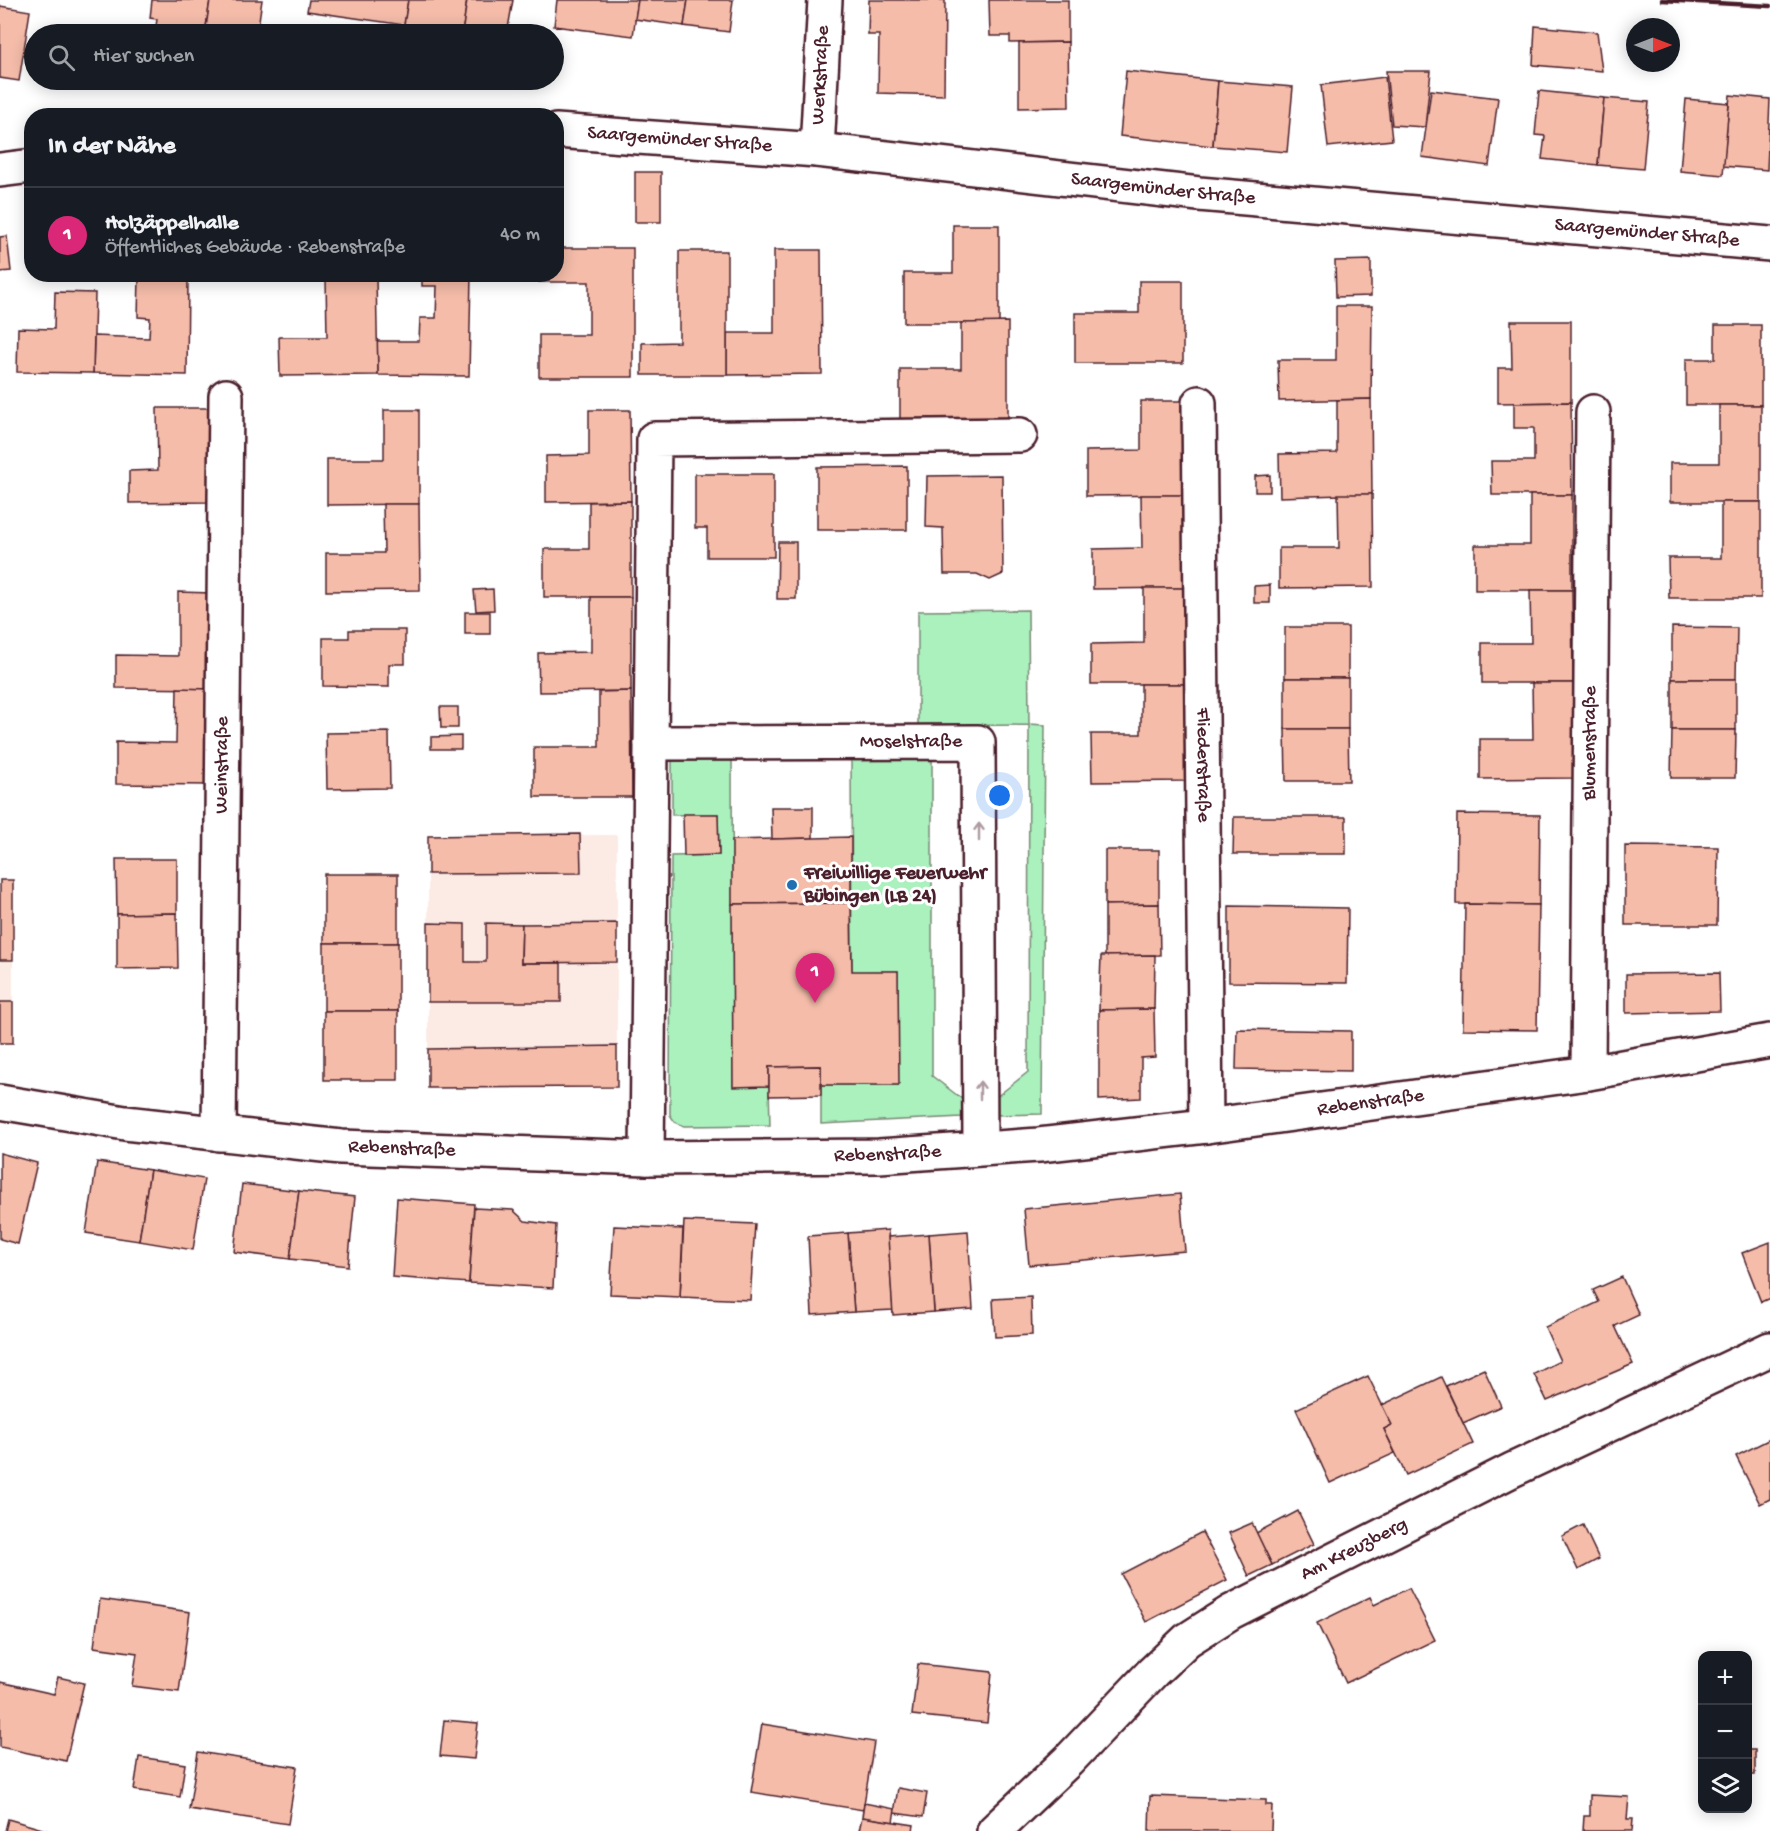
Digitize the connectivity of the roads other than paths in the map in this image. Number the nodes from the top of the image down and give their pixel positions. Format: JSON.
{"nodes":[{"id":1,"x":825,"y":0,"type":"edge"},
{"id":2,"x":564,"y":132,"type":"edge"},
{"id":3,"x":817,"y":150,"type":"junction"},
{"id":4,"x":24,"y":167,"type":"edge"},
{"id":5,"x":0,"y":170,"type":"edge"},
{"id":6,"x":1770,"y":244,"type":"edge"},
{"id":7,"x":226,"y":396,"type":"dead end"},
{"id":8,"x":1199,"y":403,"type":"dead end"},
{"id":9,"x":1593,"y":412,"type":"dead end"},
{"id":10,"x":1020,"y":435,"type":"dead end"},
{"id":11,"x":651,"y":743,"type":"junction"},
{"id":12,"x":1770,"y":1041,"type":"edge"},
{"id":13,"x":1588,"y":1073,"type":"junction"},
{"id":14,"x":0,"y":1102,"type":"edge"},
{"id":15,"x":1206,"y":1126,"type":"junction"},
{"id":16,"x":219,"y":1134,"type":"junction"},
{"id":17,"x":980,"y":1148,"type":"junction"},
{"id":18,"x":647,"y":1158,"type":"junction"},
{"id":19,"x":1770,"y":1349,"type":"edge"},
{"id":20,"x":994,"y":1831,"type":"edge"}],
"edges":[{"from":1,"to":3,"type":"street","name":"Werkstraße"},
{"from":2,"to":3,"type":"street","name":"Saargemünder Straße"},
{"from":3,"to":6,"type":"street","name":"Saargemünder Straße"},
{"from":4,"to":5,"type":"street"},
{"from":7,"to":16,"type":"street","name":"Weinstraße"},
{"from":8,"to":15,"type":"street","name":"Fliederstraße"},
{"from":9,"to":13,"type":"street","name":"Blumenstraße"},
{"from":10,"to":11,"type":"street"},
{"from":17,"to":11,"type":"street","name":"Moselstraße","one_way":true},
{"from":11,"to":18,"type":"street"},
{"from":12,"to":13,"type":"street","name":"Rebenstraße"},
{"from":13,"to":15,"type":"street","name":"Rebenstraße"},
{"from":14,"to":16,"type":"street","name":"Rebenstraße"},
{"from":15,"to":17,"type":"street","name":"Rebenstraße"},
{"from":16,"to":18,"type":"street","name":"Rebenstraße"},
{"from":17,"to":18,"type":"street","name":"Rebenstraße"},
{"from":19,"to":20,"type":"street","name":"Am Kreuzberg"}]}
